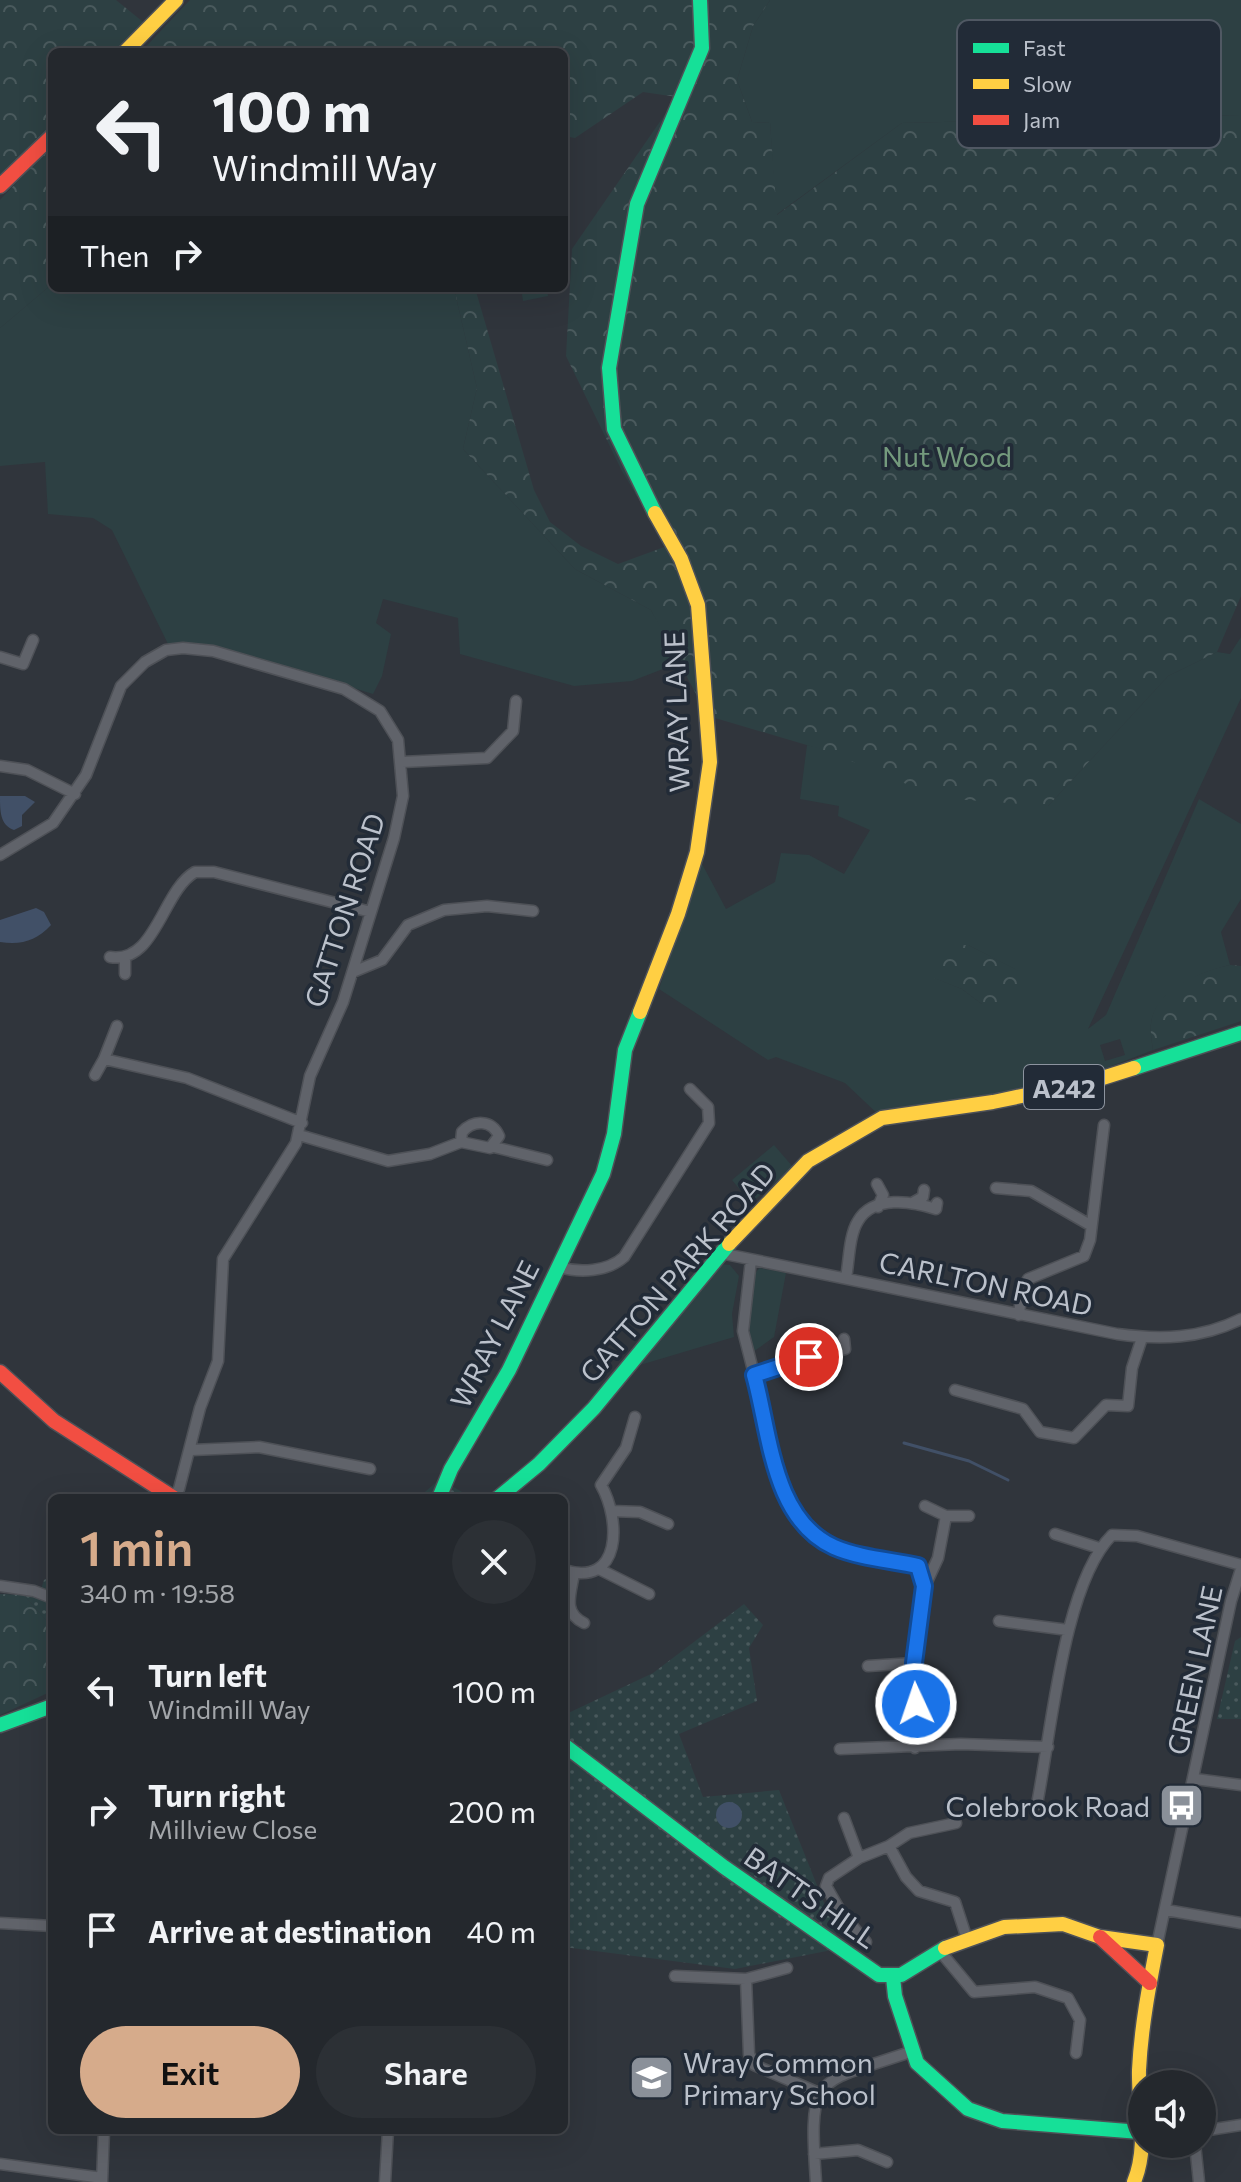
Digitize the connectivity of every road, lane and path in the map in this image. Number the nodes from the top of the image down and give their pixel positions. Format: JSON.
{"nodes":[{"id":1,"x":176,"y":0,"type":"edge"},
{"id":2,"x":700,"y":0,"type":"edge"},
{"id":3,"x":129,"y":48,"type":"edge"},
{"id":4,"x":48,"y":140,"type":"edge"},
{"id":5,"x":0,"y":186,"type":"edge"},
{"id":6,"x":33,"y":640,"type":"dead end"},
{"id":7,"x":0,"y":657,"type":"edge"},
{"id":8,"x":516,"y":701,"type":"dead end"},
{"id":9,"x":402,"y":762,"type":"junction"},
{"id":10,"x":0,"y":766,"type":"edge"},
{"id":11,"x":75,"y":794,"type":"junction"},
{"id":12,"x":0,"y":855,"type":"edge"},
{"id":13,"x":533,"y":911,"type":"dead end"},
{"id":14,"x":371,"y":912,"type":"junction"},
{"id":15,"x":110,"y":957,"type":"dead end"},
{"id":16,"x":125,"y":958,"type":"junction"},
{"id":17,"x":353,"y":972,"type":"junction"},
{"id":18,"x":125,"y":974,"type":"dead end"},
{"id":19,"x":117,"y":1026,"type":"dead end"},
{"id":20,"x":1241,"y":1033,"type":"edge"},
{"id":21,"x":104,"y":1059,"type":"junction"},
{"id":22,"x":95,"y":1075,"type":"dead end"},
{"id":23,"x":690,"y":1089,"type":"dead end"},
{"id":24,"x":302,"y":1123,"type":"junction"},
{"id":25,"x":1104,"y":1125,"type":"dead end"},
{"id":26,"x":299,"y":1135,"type":"junction"},
{"id":27,"x":461,"y":1142,"type":"junction"},
{"id":28,"x":494,"y":1147,"type":"junction"},
{"id":29,"x":547,"y":1160,"type":"dead end"},
{"id":30,"x":877,"y":1184,"type":"dead end"},
{"id":31,"x":996,"y":1188,"type":"dead end"},
{"id":32,"x":924,"y":1190,"type":"dead end"},
{"id":33,"x":914,"y":1202,"type":"junction"},
{"id":34,"x":937,"y":1203,"type":"dead end"},
{"id":35,"x":878,"y":1207,"type":"junction"},
{"id":36,"x":1090,"y":1225,"type":"junction"},
{"id":37,"x":720,"y":1253,"type":"junction"},
{"id":38,"x":751,"y":1260,"type":"junction"},
{"id":39,"x":558,"y":1267,"type":"junction"},
{"id":40,"x":846,"y":1278,"type":"junction"},
{"id":41,"x":1019,"y":1315,"type":"junction"},
{"id":42,"x":1241,"y":1319,"type":"edge"},
{"id":43,"x":1142,"y":1338,"type":"junction"},
{"id":44,"x":846,"y":1349,"type":"dead end"},
{"id":45,"x":0,"y":1372,"type":"edge"},
{"id":46,"x":754,"y":1375,"type":"junction"},
{"id":47,"x":955,"y":1390,"type":"dead end"},
{"id":48,"x":635,"y":1417,"type":"dead end"},
{"id":49,"x":192,"y":1450,"type":"junction"},
{"id":50,"x":370,"y":1469,"type":"dead end"},
{"id":51,"x":168,"y":1494,"type":"edge"},
{"id":52,"x":176,"y":1494,"type":"edge"},
{"id":53,"x":441,"y":1494,"type":"edge"},
{"id":54,"x":503,"y":1494,"type":"edge"},
{"id":55,"x":925,"y":1506,"type":"dead end"},
{"id":56,"x":612,"y":1511,"type":"junction"},
{"id":57,"x":946,"y":1516,"type":"junction"},
{"id":58,"x":969,"y":1516,"type":"dead end"},
{"id":59,"x":668,"y":1524,"type":"dead end"},
{"id":60,"x":1055,"y":1534,"type":"dead end"},
{"id":61,"x":1099,"y":1548,"type":"junction"},
{"id":62,"x":938,"y":1558,"type":"junction"},
{"id":63,"x":918,"y":1566,"type":"junction"},
{"id":64,"x":1241,"y":1567,"type":"edge"},
{"id":65,"x":601,"y":1570,"type":"junction"},
{"id":66,"x":569,"y":1571,"type":"edge"},
{"id":67,"x":0,"y":1586,"type":"edge"},
{"id":68,"x":924,"y":1586,"type":"junction"},
{"id":69,"x":649,"y":1594,"type":"dead end"},
{"id":70,"x":48,"y":1597,"type":"edge"},
{"id":71,"x":1228,"y":1615,"type":"junction"},
{"id":72,"x":999,"y":1621,"type":"dead end"},
{"id":73,"x":1241,"y":1621,"type":"edge"},
{"id":74,"x":584,"y":1623,"type":"dead end"},
{"id":75,"x":1068,"y":1630,"type":"junction"},
{"id":76,"x":914,"y":1663,"type":"junction"},
{"id":77,"x":868,"y":1666,"type":"dead end"},
{"id":78,"x":48,"y":1707,"type":"edge"},
{"id":79,"x":0,"y":1725,"type":"edge"},
{"id":80,"x":1048,"y":1747,"type":"junction"},
{"id":81,"x":568,"y":1748,"type":"edge"},
{"id":82,"x":915,"y":1748,"type":"junction"},
{"id":83,"x":840,"y":1749,"type":"dead end"},
{"id":84,"x":1195,"y":1779,"type":"junction"},
{"id":85,"x":1241,"y":1785,"type":"edge"},
{"id":86,"x":1037,"y":1804,"type":"dead end"},
{"id":87,"x":844,"y":1818,"type":"dead end"},
{"id":88,"x":956,"y":1823,"type":"dead end"},
{"id":89,"x":889,"y":1846,"type":"junction"},
{"id":90,"x":859,"y":1858,"type":"junction"},
{"id":91,"x":1165,"y":1916,"type":"junction"},
{"id":92,"x":0,"y":1923,"type":"edge"},
{"id":93,"x":1241,"y":1923,"type":"edge"},
{"id":94,"x":48,"y":1926,"type":"edge"},
{"id":95,"x":966,"y":1936,"type":"junction"},
{"id":96,"x":1100,"y":1937,"type":"junction"},
{"id":97,"x":866,"y":1942,"type":"dead end"},
{"id":98,"x":1157,"y":1945,"type":"junction"},
{"id":99,"x":939,"y":1950,"type":"junction"},
{"id":100,"x":787,"y":1968,"type":"dead end"},
{"id":101,"x":675,"y":1976,"type":"dead end"},
{"id":102,"x":893,"y":1977,"type":"junction"},
{"id":103,"x":746,"y":1979,"type":"junction"},
{"id":104,"x":1150,"y":1983,"type":"junction"},
{"id":105,"x":913,"y":2051,"type":"junction"},
{"id":106,"x":1076,"y":2053,"type":"dead end"},
{"id":107,"x":1139,"y":2070,"type":"edge"},
{"id":108,"x":819,"y":2093,"type":"junction"},
{"id":109,"x":1241,"y":2125,"type":"edge"},
{"id":110,"x":1216,"y":2129,"type":"edge"},
{"id":111,"x":1128,"y":2131,"type":"edge"},
{"id":112,"x":104,"y":2134,"type":"edge"},
{"id":113,"x":388,"y":2134,"type":"edge"},
{"id":114,"x":814,"y":2154,"type":"junction"},
{"id":115,"x":1141,"y":2158,"type":"edge"},
{"id":116,"x":1196,"y":2158,"type":"edge"},
{"id":117,"x":887,"y":2162,"type":"dead end"},
{"id":118,"x":0,"y":2164,"type":"edge"},
{"id":119,"x":102,"y":2180,"type":"edge"},
{"id":120,"x":385,"y":2182,"type":"edge"},
{"id":121,"x":816,"y":2182,"type":"edge"},
{"id":122,"x":1134,"y":2182,"type":"edge"},
{"id":123,"x":1199,"y":2182,"type":"edge"}],
"edges":[{"from":1,"to":3,"type":"street"},
{"from":2,"to":39,"type":"street","name":"WRAY LANE"},
{"from":4,"to":5,"type":"street"},
{"from":6,"to":7,"type":"street"},
{"from":8,"to":9,"type":"street"},
{"from":9,"to":11,"type":"street","name":"GATTON ROAD"},
{"from":9,"to":14,"type":"street","name":"GATTON ROAD"},
{"from":10,"to":11,"type":"street"},
{"from":11,"to":12,"type":"street","name":"GATTON ROAD"},
{"from":13,"to":17,"type":"street"},
{"from":14,"to":16,"type":"street"},
{"from":14,"to":17,"type":"street","name":"GATTON ROAD"},
{"from":15,"to":16,"type":"street"},
{"from":16,"to":18,"type":"street"},
{"from":17,"to":24,"type":"street","name":"GATTON ROAD"},
{"from":19,"to":21,"type":"street"},
{"from":20,"to":37,"type":"street","name":"GATTON PARK ROAD","number":"A242"},
{"from":21,"to":22,"type":"street"},
{"from":21,"to":24,"type":"street"},
{"from":23,"to":39,"type":"street"},
{"from":24,"to":26,"type":"street","name":"GATTON ROAD"},
{"from":25,"to":36,"type":"street"},
{"from":26,"to":27,"type":"street"},
{"from":26,"to":49,"type":"street","name":"GATTON ROAD"},
{"from":27,"to":28,"type":"street"},
{"from":27,"to":28,"type":"street"},
{"from":28,"to":29,"type":"street"},
{"from":30,"to":35,"type":"street"},
{"from":31,"to":36,"type":"street"},
{"from":32,"to":33,"type":"street"},
{"from":33,"to":34,"type":"street"},
{"from":33,"to":35,"type":"street"},
{"from":35,"to":40,"type":"street"},
{"from":36,"to":41,"type":"street"},
{"from":37,"to":38,"type":"street","name":"CARLTON ROAD"},
{"from":37,"to":54,"type":"street","name":"GATTON PARK ROAD","number":"A242"},
{"from":38,"to":40,"type":"street","name":"CARLTON ROAD"},
{"from":38,"to":46,"type":"street"},
{"from":39,"to":53,"type":"street","name":"WRAY LANE"},
{"from":40,"to":41,"type":"street","name":"CARLTON ROAD"},
{"from":41,"to":43,"type":"street","name":"CARLTON ROAD"},
{"from":42,"to":43,"type":"street","name":"CARLTON ROAD"},
{"from":43,"to":47,"type":"street"},
{"from":44,"to":46,"type":"street"},
{"from":45,"to":51,"type":"street"},
{"from":46,"to":63,"type":"street"},
{"from":48,"to":56,"type":"street"},
{"from":49,"to":50,"type":"street"},
{"from":49,"to":52,"type":"street","name":"GATTON ROAD"},
{"from":55,"to":57,"type":"street"},
{"from":56,"to":59,"type":"street"},
{"from":56,"to":65,"type":"street"},
{"from":57,"to":58,"type":"street"},
{"from":57,"to":62,"type":"street"},
{"from":60,"to":61,"type":"street"},
{"from":61,"to":64,"type":"street"},
{"from":61,"to":75,"type":"street"},
{"from":62,"to":63,"type":"street"},
{"from":62,"to":68,"type":"street"},
{"from":63,"to":68,"type":"street"},
{"from":64,"to":71,"type":"street","name":"GREEN LANE"},
{"from":65,"to":66,"type":"street"},
{"from":65,"to":69,"type":"street"},
{"from":66,"to":74,"type":"street"},
{"from":67,"to":70,"type":"street"},
{"from":68,"to":76,"type":"street"},
{"from":71,"to":73,"type":"street"},
{"from":71,"to":84,"type":"street","name":"GREEN LANE"},
{"from":72,"to":75,"type":"street"},
{"from":75,"to":80,"type":"street"},
{"from":76,"to":77,"type":"street"},
{"from":76,"to":82,"type":"street"},
{"from":78,"to":79,"type":"street"},
{"from":80,"to":82,"type":"street"},
{"from":80,"to":86,"type":"street"},
{"from":81,"to":102,"type":"street","name":"BATTS HILL"},
{"from":82,"to":83,"type":"street"},
{"from":84,"to":85,"type":"street"},
{"from":84,"to":91,"type":"street","name":"GREEN LANE"},
{"from":87,"to":90,"type":"street"},
{"from":88,"to":89,"type":"street"},
{"from":89,"to":90,"type":"street"},
{"from":89,"to":95,"type":"street"},
{"from":90,"to":97,"type":"street"},
{"from":91,"to":93,"type":"street"},
{"from":91,"to":98,"type":"street"},
{"from":92,"to":94,"type":"street"},
{"from":95,"to":96,"type":"street","name":"BATTS HILL"},
{"from":95,"to":99,"type":"street","name":"BATTS HILL"},
{"from":96,"to":98,"type":"street","name":"BATTS HILL"},
{"from":96,"to":104,"type":"street","name":"BATTS HILL"},
{"from":98,"to":104,"type":"street"},
{"from":99,"to":102,"type":"street","name":"BATTS HILL"},
{"from":99,"to":106,"type":"street"},
{"from":100,"to":103,"type":"street"},
{"from":101,"to":103,"type":"street"},
{"from":102,"to":105,"type":"street"},
{"from":103,"to":108,"type":"street"},
{"from":104,"to":107,"type":"street"},
{"from":105,"to":108,"type":"street"},
{"from":105,"to":111,"type":"street"},
{"from":108,"to":114,"type":"street"},
{"from":109,"to":110,"type":"street"},
{"from":112,"to":119,"type":"street"},
{"from":113,"to":120,"type":"street"},
{"from":114,"to":117,"type":"street"},
{"from":114,"to":121,"type":"street"},
{"from":115,"to":122,"type":"street"},
{"from":116,"to":123,"type":"street"},
{"from":118,"to":119,"type":"street"}]}
